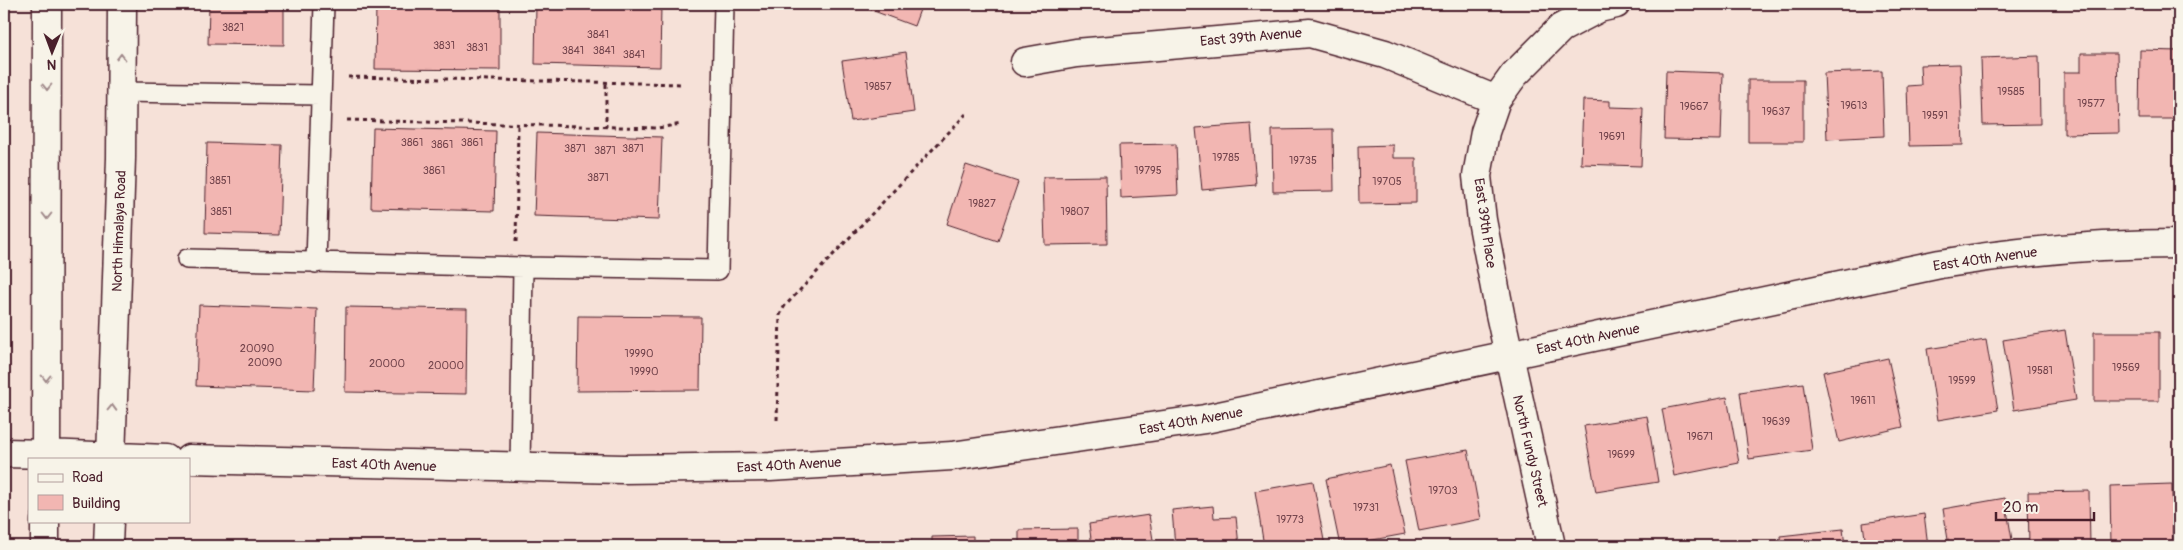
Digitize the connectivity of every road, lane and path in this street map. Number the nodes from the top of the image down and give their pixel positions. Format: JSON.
{"nodes":[{"id":1,"x":47,"y":4,"type":"edge"},
{"id":2,"x":122,"y":4,"type":"edge"},
{"id":3,"x":324,"y":4,"type":"edge"},
{"id":4,"x":724,"y":4,"type":"edge"},
{"id":5,"x":1616,"y":4,"type":"edge"},
{"id":6,"x":1025,"y":62,"type":"dead end"},
{"id":7,"x":348,"y":78,"type":"dead end"},
{"id":8,"x":606,"y":84,"type":"junction"},
{"id":9,"x":682,"y":84,"type":"dead end"},
{"id":10,"x":121,"y":92,"type":"junction"},
{"id":11,"x":320,"y":95,"type":"junction"},
{"id":12,"x":1496,"y":100,"type":"junction"},
{"id":13,"x":966,"y":114,"type":"dead end"},
{"id":14,"x":347,"y":120,"type":"dead end"},
{"id":15,"x":518,"y":124,"type":"junction"},
{"id":16,"x":681,"y":124,"type":"dead end"},
{"id":17,"x":606,"y":127,"type":"junction"},
{"id":18,"x":2179,"y":244,"type":"edge"},
{"id":19,"x":516,"y":248,"type":"dead end"},
{"id":20,"x":186,"y":259,"type":"dead end"},
{"id":21,"x":316,"y":263,"type":"junction"},
{"id":22,"x":523,"y":267,"type":"junction"},
{"id":23,"x":1508,"y":356,"type":"junction"},
{"id":24,"x":777,"y":420,"type":"dead end"},
{"id":25,"x":4,"y":453,"type":"edge"},
{"id":26,"x":46,"y":457,"type":"edge"},
{"id":27,"x":111,"y":458,"type":"edge"},
{"id":28,"x":190,"y":459,"type":"edge"},
{"id":29,"x":520,"y":468,"type":"junction"},
{"id":30,"x":45,"y":522,"type":"edge"},
{"id":31,"x":109,"y":522,"type":"edge"},
{"id":32,"x":45,"y":546,"type":"edge"},
{"id":33,"x":108,"y":546,"type":"edge"},
{"id":34,"x":1551,"y":546,"type":"edge"}],
"edges":[{"from":1,"to":26,"type":"street","one_way":true},
{"from":10,"to":2,"type":"street","name":"North Himalaya Road","one_way":true},
{"from":3,"to":11,"type":"lane"},
{"from":4,"to":22,"type":"lane"},
{"from":5,"to":12,"type":"street","name":"East 39th Place"},
{"from":6,"to":12,"type":"street","name":"East 39th Avenue"},
{"from":7,"to":8,"type":"path"},
{"from":8,"to":9,"type":"path"},
{"from":8,"to":17,"type":"path"},
{"from":10,"to":11,"type":"lane"},
{"from":27,"to":10,"type":"street","name":"North Himalaya Road","one_way":true},
{"from":11,"to":21,"type":"lane"},
{"from":12,"to":23,"type":"street","name":"East 39th Place"},
{"from":13,"to":24,"type":"path"},
{"from":14,"to":15,"type":"path"},
{"from":15,"to":17,"type":"path"},
{"from":15,"to":19,"type":"path"},
{"from":16,"to":17,"type":"path"},
{"from":18,"to":23,"type":"street","name":"East 40th Avenue"},
{"from":20,"to":21,"type":"lane"},
{"from":21,"to":22,"type":"lane"},
{"from":22,"to":29,"type":"lane"},
{"from":23,"to":29,"type":"street","name":"East 40th Avenue"},
{"from":23,"to":34,"type":"street","name":"North Fundy Street"},
{"from":25,"to":26,"type":"street"},
{"from":26,"to":27,"type":"street"},
{"from":28,"to":29,"type":"street","name":"East 40th Avenue"},
{"from":30,"to":32,"type":"street"},
{"from":31,"to":33,"type":"street"}]}
